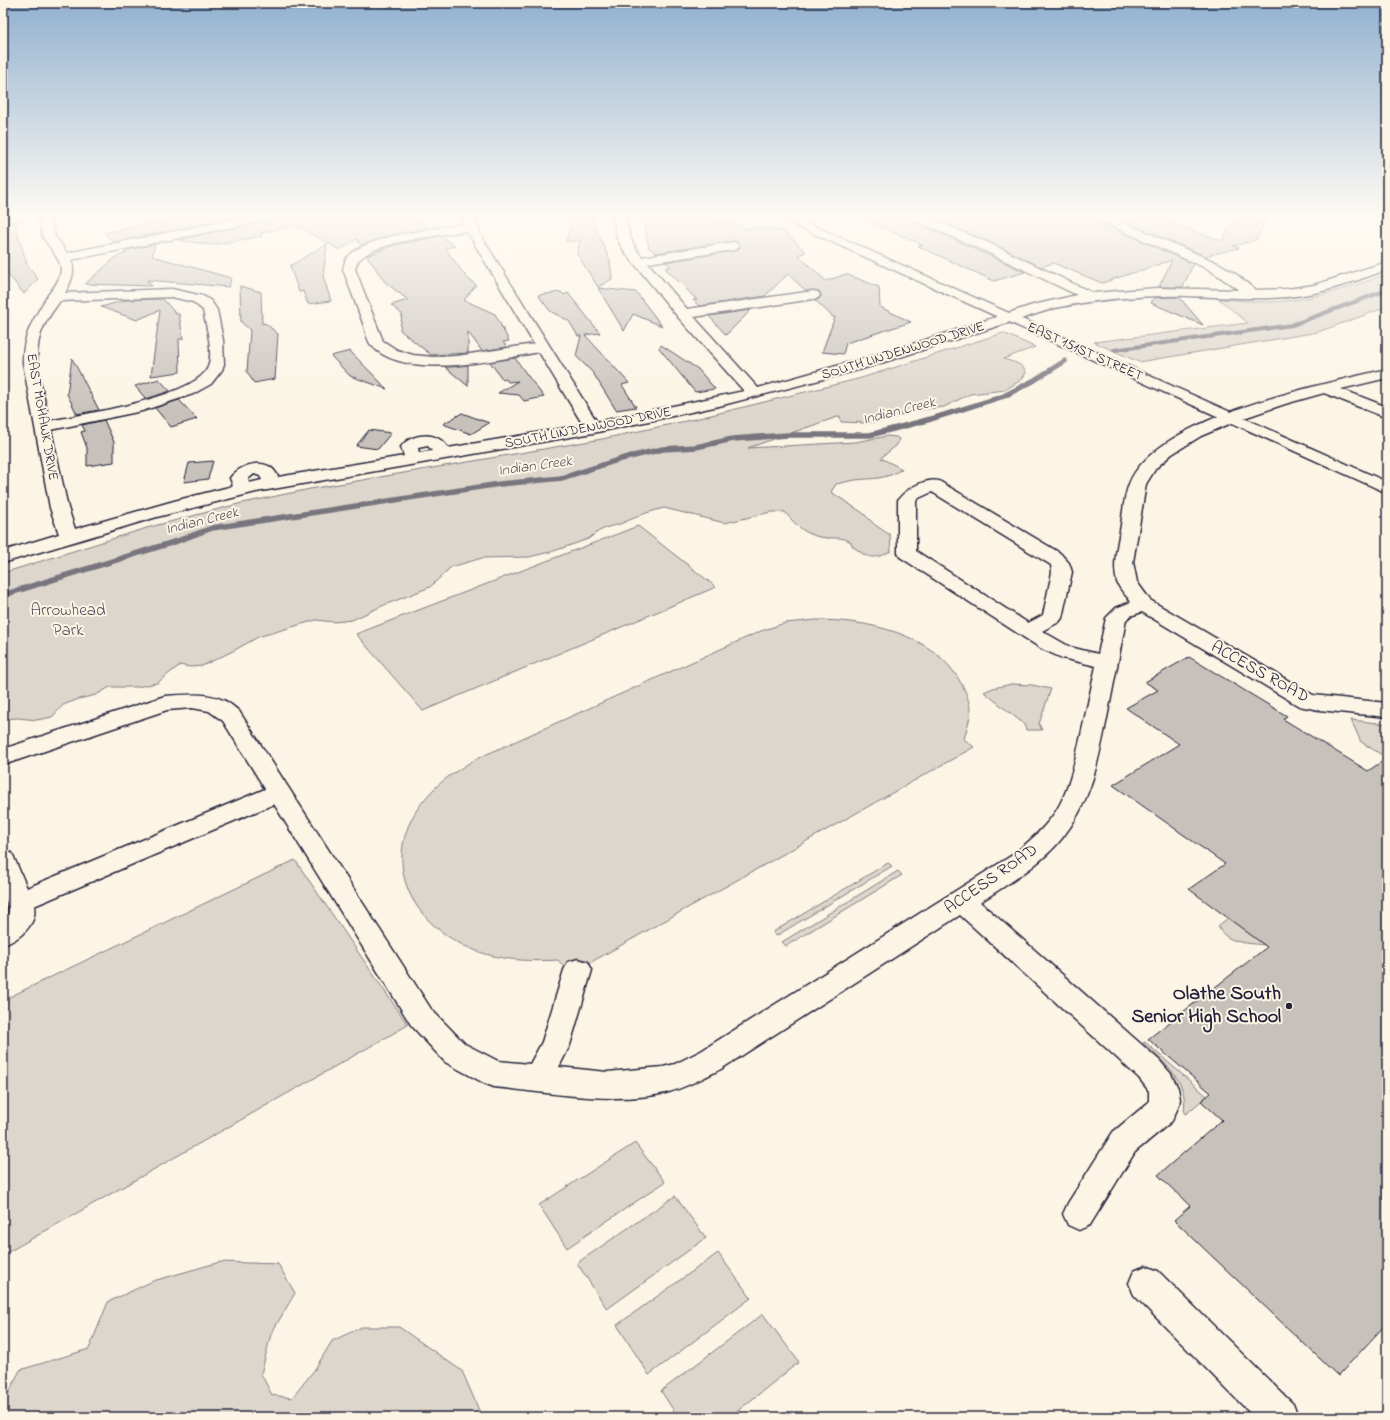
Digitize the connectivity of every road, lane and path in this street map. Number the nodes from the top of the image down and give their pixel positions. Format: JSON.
{"nodes":[{"id":1,"x":62,"y":282,"type":"edge"},
{"id":2,"x":354,"y":282,"type":"edge"},
{"id":3,"x":506,"y":282,"type":"edge"},
{"id":4,"x":657,"y":282,"type":"edge"},
{"id":5,"x":929,"y":282,"type":"edge"},
{"id":6,"x":1060,"y":282,"type":"edge"},
{"id":7,"x":1238,"y":282,"type":"edge"},
{"id":8,"x":1338,"y":282,"type":"edge"},
{"id":9,"x":1252,"y":294,"type":"junction"},
{"id":10,"x":813,"y":295,"type":"dead end"},
{"id":11,"x":54,"y":297,"type":"junction"},
{"id":12,"x":1091,"y":297,"type":"junction"},
{"id":13,"x":683,"y":314,"type":"junction"},
{"id":14,"x":1009,"y":318,"type":"junction"},
{"id":15,"x":544,"y":347,"type":"junction"},
{"id":16,"x":1387,"y":373,"type":"edge"},
{"id":17,"x":1325,"y":388,"type":"junction"},
{"id":18,"x":754,"y":393,"type":"junction"},
{"id":19,"x":1387,"y":413,"type":"edge"},
{"id":20,"x":1230,"y":418,"type":"junction"},
{"id":21,"x":42,"y":427,"type":"junction"},
{"id":22,"x":593,"y":428,"type":"junction"},
{"id":23,"x":1387,"y":488,"type":"edge"},
{"id":24,"x":69,"y":537,"type":"junction"},
{"id":25,"x":3,"y":557,"type":"edge"},
{"id":26,"x":1143,"y":604,"type":"junction"},
{"id":27,"x":1028,"y":631,"type":"junction"},
{"id":28,"x":1106,"y":662,"type":"junction"},
{"id":29,"x":1387,"y":710,"type":"edge"},
{"id":30,"x":3,"y":757,"type":"edge"},
{"id":31,"x":279,"y":792,"type":"junction"},
{"id":32,"x":3,"y":860,"type":"edge"},
{"id":33,"x":961,"y":901,"type":"junction"},
{"id":34,"x":19,"y":902,"type":"junction"},
{"id":35,"x":3,"y":934,"type":"edge"},
{"id":36,"x":578,"y":970,"type":"dead end"},
{"id":37,"x":537,"y":1079,"type":"junction"},
{"id":38,"x":1078,"y":1214,"type":"dead end"},
{"id":39,"x":1146,"y":1283,"type":"dead end"},
{"id":40,"x":1280,"y":1417,"type":"edge"}],
"edges":[{"from":1,"to":11,"type":"street","name":"EAST MOHAWK DRIVE"},
{"from":2,"to":15,"type":"street"},
{"from":3,"to":15,"type":"street"},
{"from":4,"to":13,"type":"street"},
{"from":5,"to":14,"type":"street","name":"EAST 151ST STREET"},
{"from":6,"to":12,"type":"street"},
{"from":7,"to":9,"type":"street"},
{"from":8,"to":9,"type":"street","name":"SOUTH LINDENWOOD DRIVE"},
{"from":9,"to":12,"type":"street","name":"SOUTH LINDENWOOD DRIVE"},
{"from":10,"to":13,"type":"street"},
{"from":11,"to":21,"type":"street","name":"EAST MOHAWK DRIVE"},
{"from":11,"to":21,"type":"street"},
{"from":12,"to":14,"type":"street","name":"SOUTH LINDENWOOD DRIVE"},
{"from":13,"to":18,"type":"street"},
{"from":14,"to":18,"type":"street","name":"SOUTH LINDENWOOD DRIVE"},
{"from":14,"to":20,"type":"street","name":"EAST 151ST STREET"},
{"from":15,"to":22,"type":"street"},
{"from":16,"to":17,"type":"street","name":"ACCESS ROAD"},
{"from":17,"to":19,"type":"street"},
{"from":17,"to":20,"type":"street","name":"ACCESS ROAD"},
{"from":18,"to":22,"type":"street","name":"SOUTH LINDENWOOD DRIVE"},
{"from":20,"to":23,"type":"street","name":"EAST 151ST STREET"},
{"from":20,"to":26,"type":"street","name":"ACCESS ROAD"},
{"from":21,"to":24,"type":"street","name":"EAST MOHAWK DRIVE"},
{"from":22,"to":24,"type":"street","name":"SOUTH LINDENWOOD DRIVE"},
{"from":24,"to":25,"type":"street","name":"SOUTH LINDENWOOD DRIVE"},
{"from":26,"to":28,"type":"street","name":"ACCESS ROAD"},
{"from":26,"to":29,"type":"street","name":"ACCESS ROAD"},
{"from":27,"to":27,"type":"street"},
{"from":27,"to":28,"type":"street"},
{"from":28,"to":33,"type":"street","name":"ACCESS ROAD"},
{"from":30,"to":31,"type":"street","name":"ACCESS ROAD"},
{"from":31,"to":34,"type":"street"},
{"from":31,"to":37,"type":"street","name":"ACCESS ROAD"},
{"from":32,"to":34,"type":"street"},
{"from":33,"to":37,"type":"street","name":"ACCESS ROAD"},
{"from":33,"to":38,"type":"street"},
{"from":34,"to":35,"type":"street"},
{"from":36,"to":37,"type":"street"},
{"from":39,"to":40,"type":"street"}]}
